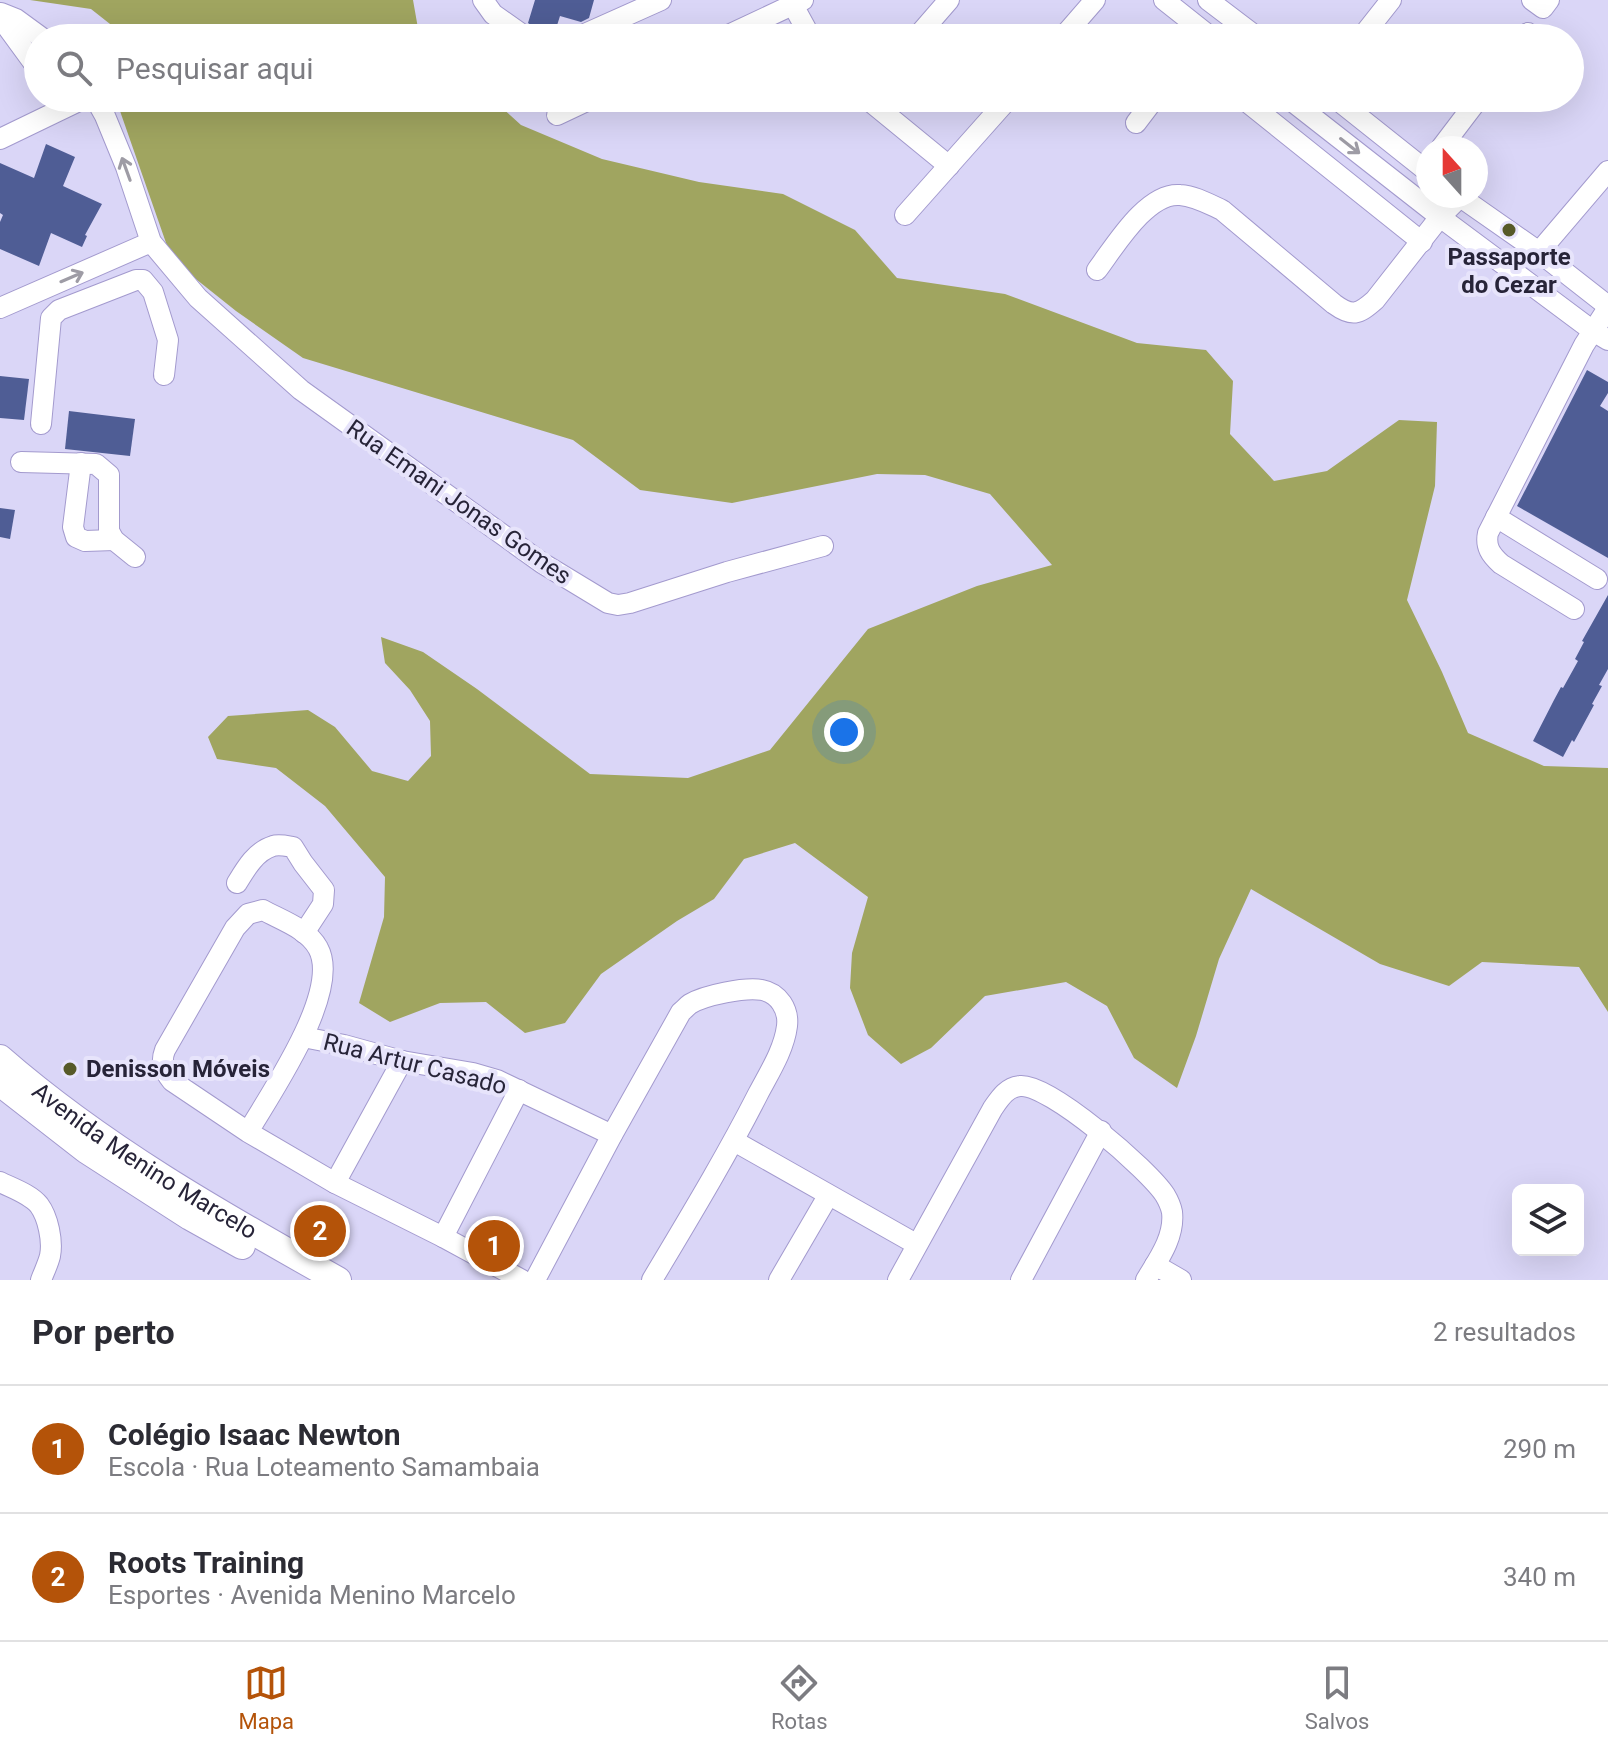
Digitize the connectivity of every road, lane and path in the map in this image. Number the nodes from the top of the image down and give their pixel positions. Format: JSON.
{"nodes":[{"id":1,"x":483,"y":0,"type":"edge"},
{"id":2,"x":661,"y":0,"type":"edge"},
{"id":3,"x":949,"y":0,"type":"edge"},
{"id":4,"x":1095,"y":0,"type":"edge"},
{"id":5,"x":1164,"y":0,"type":"edge"},
{"id":6,"x":1391,"y":0,"type":"edge"},
{"id":7,"x":798,"y":2,"type":"edge"},
{"id":8,"x":1219,"y":3,"type":"edge"},
{"id":9,"x":0,"y":15,"type":"edge"},
{"id":10,"x":507,"y":24,"type":"edge"},
{"id":11,"x":607,"y":24,"type":"edge"},
{"id":12,"x":752,"y":24,"type":"edge"},
{"id":13,"x":806,"y":24,"type":"edge"},
{"id":14,"x":928,"y":24,"type":"edge"},
{"id":15,"x":1074,"y":24,"type":"edge"},
{"id":16,"x":1194,"y":24,"type":"edge"},
{"id":17,"x":1242,"y":24,"type":"edge"},
{"id":18,"x":1372,"y":24,"type":"edge"},
{"id":19,"x":24,"y":25,"type":"edge"},
{"id":20,"x":24,"y":49,"type":"edge"},
{"id":21,"x":43,"y":112,"type":"edge"},
{"id":22,"x":57,"y":112,"type":"edge"},
{"id":23,"x":103,"y":112,"type":"edge"},
{"id":24,"x":563,"y":112,"type":"edge"},
{"id":25,"x":883,"y":112,"type":"edge"},
{"id":26,"x":997,"y":112,"type":"edge"},
{"id":27,"x":1144,"y":112,"type":"edge"},
{"id":28,"x":1262,"y":112,"type":"edge"},
{"id":29,"x":1304,"y":112,"type":"edge"},
{"id":30,"x":1353,"y":112,"type":"edge"},
{"id":31,"x":1468,"y":112,"type":"edge"},
{"id":32,"x":557,"y":115,"type":"dead end"},
{"id":33,"x":1136,"y":123,"type":"dead end"},
{"id":34,"x":33,"y":124,"type":"junction"},
{"id":35,"x":1450,"y":136,"type":"edge"},
{"id":36,"x":0,"y":139,"type":"edge"},
{"id":37,"x":1416,"y":161,"type":"edge"},
{"id":38,"x":949,"y":166,"type":"junction"},
{"id":39,"x":1608,"y":171,"type":"edge"},
{"id":40,"x":1450,"y":208,"type":"edge"},
{"id":41,"x":1477,"y":208,"type":"edge"},
{"id":42,"x":905,"y":215,"type":"dead end"},
{"id":43,"x":1432,"y":228,"type":"junction"},
{"id":44,"x":151,"y":242,"type":"junction"},
{"id":45,"x":1539,"y":252,"type":"junction"},
{"id":46,"x":1097,"y":270,"type":"dead end"},
{"id":47,"x":1608,"y":307,"type":"edge"},
{"id":48,"x":0,"y":308,"type":"edge"},
{"id":49,"x":1595,"y":339,"type":"edge"},
{"id":50,"x":164,"y":375,"type":"dead end"},
{"id":51,"x":41,"y":424,"type":"dead end"},
{"id":52,"x":21,"y":462,"type":"dead end"},
{"id":53,"x":81,"y":463,"type":"junction"},
{"id":54,"x":1496,"y":517,"type":"junction"},
{"id":55,"x":114,"y":540,"type":"junction"},
{"id":56,"x":823,"y":546,"type":"dead end"},
{"id":57,"x":135,"y":557,"type":"dead end"},
{"id":58,"x":1597,"y":579,"type":"dead end"},
{"id":59,"x":1574,"y":609,"type":"dead end"},
{"id":60,"x":237,"y":883,"type":"dead end"},
{"id":61,"x":311,"y":940,"type":"junction"},
{"id":62,"x":303,"y":1037,"type":"junction"},
{"id":63,"x":0,"y":1058,"type":"edge"},
{"id":64,"x":402,"y":1061,"type":"junction"},
{"id":65,"x":0,"y":1083,"type":"edge"},
{"id":66,"x":519,"y":1090,"type":"junction"},
{"id":67,"x":1101,"y":1131,"type":"junction"},
{"id":68,"x":248,"y":1132,"type":"junction"},
{"id":69,"x":612,"y":1135,"type":"junction"},
{"id":70,"x":734,"y":1141,"type":"junction"},
{"id":71,"x":0,"y":1182,"type":"edge"},
{"id":72,"x":335,"y":1183,"type":"junction"},
{"id":73,"x":828,"y":1196,"type":"junction"},
{"id":74,"x":443,"y":1237,"type":"junction"},
{"id":75,"x":916,"y":1244,"type":"junction"},
{"id":76,"x":1150,"y":1273,"type":"edge"},
{"id":77,"x":41,"y":1280,"type":"edge"},
{"id":78,"x":304,"y":1280,"type":"edge"},
{"id":79,"x":338,"y":1280,"type":"edge"},
{"id":80,"x":522,"y":1280,"type":"edge"},
{"id":81,"x":535,"y":1280,"type":"edge"},
{"id":82,"x":652,"y":1280,"type":"edge"},
{"id":83,"x":779,"y":1280,"type":"edge"},
{"id":84,"x":898,"y":1280,"type":"edge"},
{"id":85,"x":1021,"y":1280,"type":"edge"},
{"id":86,"x":1181,"y":1280,"type":"edge"}],
"edges":[{"from":1,"to":10,"type":"street"},
{"from":2,"to":11,"type":"street"},
{"from":3,"to":14,"type":"street"},
{"from":4,"to":15,"type":"street"},
{"from":5,"to":16,"type":"street"},
{"from":6,"to":18,"type":"street"},
{"from":7,"to":12,"type":"street"},
{"from":7,"to":13,"type":"street"},
{"from":8,"to":17,"type":"street"},
{"from":9,"to":19,"type":"street"},
{"from":9,"to":20,"type":"street"},
{"from":21,"to":34,"type":"street"},
{"from":22,"to":34,"type":"street"},
{"from":44,"to":23,"type":"street","one_way":true},
{"from":24,"to":32,"type":"street"},
{"from":25,"to":38,"type":"street"},
{"from":26,"to":38,"type":"street"},
{"from":27,"to":33,"type":"street"},
{"from":28,"to":43,"type":"street"},
{"from":29,"to":43,"type":"street","one_way":true},
{"from":30,"to":37,"type":"street"},
{"from":31,"to":35,"type":"street"},
{"from":34,"to":36,"type":"street"},
{"from":38,"to":42,"type":"street"},
{"from":39,"to":45,"type":"street"},
{"from":40,"to":43,"type":"street"},
{"from":41,"to":45,"type":"street"},
{"from":43,"to":46,"type":"street"},
{"from":43,"to":49,"type":"street"},
{"from":48,"to":44,"type":"street","one_way":true},
{"from":44,"to":56,"type":"street","name":"Rua Emani Jonas Gomes"},
{"from":45,"to":47,"type":"street"},
{"from":47,"to":49,"type":"street"},
{"from":49,"to":54,"type":"street"},
{"from":50,"to":51,"type":"street"},
{"from":52,"to":53,"type":"street"},
{"from":53,"to":55,"type":"street"},
{"from":53,"to":55,"type":"street"},
{"from":54,"to":58,"type":"street"},
{"from":54,"to":59,"type":"street"},
{"from":55,"to":57,"type":"street"},
{"from":60,"to":61,"type":"street"},
{"from":61,"to":62,"type":"street"},
{"from":61,"to":68,"type":"street"},
{"from":62,"to":64,"type":"street","name":"Rua Artur Casado"},
{"from":62,"to":68,"type":"street"},
{"from":63,"to":79,"type":"main road","name":"Avenida Menino Marcelo"},
{"from":64,"to":66,"type":"street","name":"Rua Artur Casado"},
{"from":64,"to":72,"type":"street"},
{"from":65,"to":78,"type":"main road","name":"Avenida Menino Marcelo"},
{"from":66,"to":69,"type":"street","name":"Rua Artur Casado"},
{"from":66,"to":74,"type":"street"},
{"from":67,"to":75,"type":"street"},
{"from":67,"to":76,"type":"street"},
{"from":67,"to":85,"type":"street"},
{"from":68,"to":72,"type":"street"},
{"from":69,"to":70,"type":"street"},
{"from":69,"to":81,"type":"street"},
{"from":70,"to":73,"type":"street"},
{"from":70,"to":82,"type":"street"},
{"from":71,"to":77,"type":"street"},
{"from":72,"to":74,"type":"street"},
{"from":73,"to":75,"type":"street"},
{"from":73,"to":83,"type":"street"},
{"from":74,"to":80,"type":"street"},
{"from":75,"to":84,"type":"street"},
{"from":76,"to":86,"type":"street"}]}
